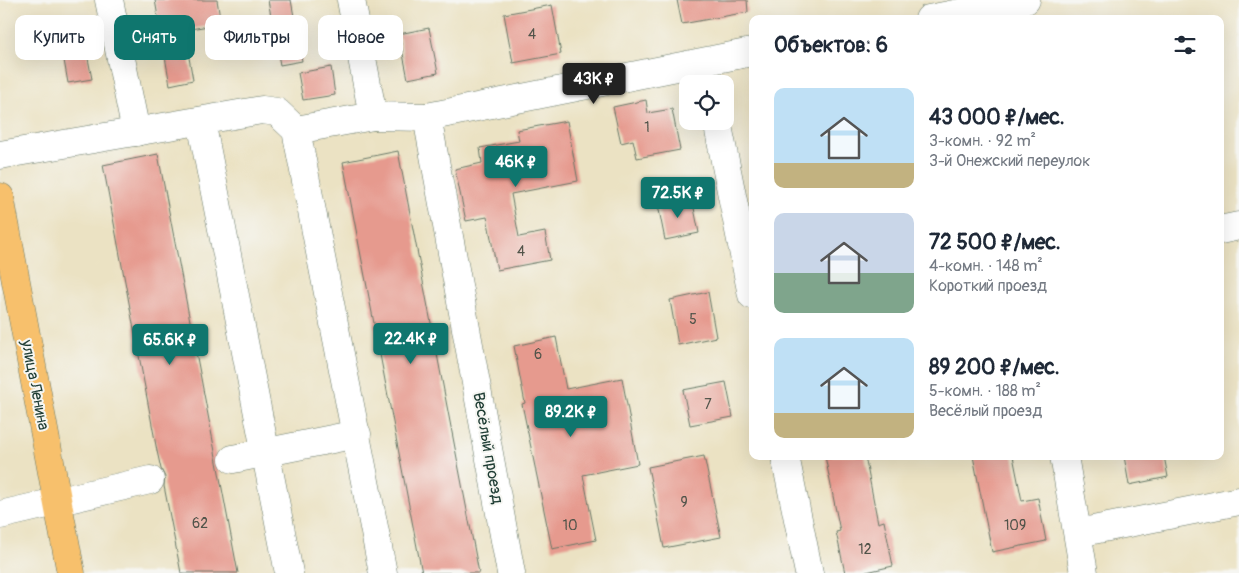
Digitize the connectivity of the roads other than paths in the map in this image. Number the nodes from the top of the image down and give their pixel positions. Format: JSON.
{"nodes":[{"id":1,"x":109,"y":0,"type":"edge"},
{"id":2,"x":350,"y":0,"type":"edge"},
{"id":3,"x":1026,"y":0,"type":"edge"},
{"id":4,"x":981,"y":9,"type":"edge"},
{"id":5,"x":950,"y":15,"type":"edge"},
{"id":6,"x":749,"y":53,"type":"edge"},
{"id":7,"x":708,"y":73,"type":"edge"},
{"id":8,"x":374,"y":116,"type":"junction"},
{"id":9,"x":427,"y":117,"type":"junction"},
{"id":10,"x":201,"y":121,"type":"junction"},
{"id":11,"x":296,"y":130,"type":"junction"},
{"id":12,"x":720,"y":130,"type":"edge"},
{"id":13,"x":136,"y":132,"type":"junction"},
{"id":14,"x":0,"y":155,"type":"edge"},
{"id":15,"x":0,"y":197,"type":"edge"},
{"id":16,"x":1239,"y":226,"type":"edge"},
{"id":17,"x":1224,"y":229,"type":"edge"},
{"id":18,"x":749,"y":280,"type":"edge"},
{"id":19,"x":357,"y":434,"type":"junction"},
{"id":20,"x":265,"y":453,"type":"junction"},
{"id":21,"x":233,"y":459,"type":"dead end"},
{"id":22,"x":786,"y":460,"type":"edge"},
{"id":23,"x":1065,"y":460,"type":"edge"},
{"id":24,"x":150,"y":480,"type":"dead end"},
{"id":25,"x":1239,"y":501,"type":"edge"},
{"id":26,"x":58,"y":502,"type":"junction"},
{"id":27,"x":0,"y":516,"type":"edge"},
{"id":28,"x":1078,"y":533,"type":"junction"},
{"id":29,"x":71,"y":573,"type":"edge"},
{"id":30,"x":289,"y":573,"type":"edge"},
{"id":31,"x":383,"y":573,"type":"edge"},
{"id":32,"x":511,"y":573,"type":"edge"},
{"id":33,"x":809,"y":573,"type":"edge"},
{"id":34,"x":1084,"y":573,"type":"edge"}],
"edges":[{"from":1,"to":13,"type":"street"},
{"from":2,"to":8,"type":"street"},
{"from":3,"to":4,"type":"street"},
{"from":4,"to":5,"type":"street"},
{"from":6,"to":7,"type":"street"},
{"from":7,"to":9,"type":"street"},
{"from":8,"to":9,"type":"street"},
{"from":8,"to":11,"type":"street"},
{"from":9,"to":32,"type":"street","name":"Весёлый проезд"},
{"from":10,"to":11,"type":"street"},
{"from":10,"to":13,"type":"street"},
{"from":10,"to":20,"type":"street"},
{"from":11,"to":19,"type":"street"},
{"from":12,"to":18,"type":"street"},
{"from":13,"to":14,"type":"street"},
{"from":15,"to":26,"type":"main road","name":"улица Ленина"},
{"from":16,"to":17,"type":"street"},
{"from":19,"to":20,"type":"street"},
{"from":19,"to":31,"type":"street"},
{"from":20,"to":21,"type":"street"},
{"from":20,"to":30,"type":"street"},
{"from":22,"to":33,"type":"street"},
{"from":23,"to":28,"type":"street"},
{"from":24,"to":26,"type":"street"},
{"from":25,"to":28,"type":"street"},
{"from":26,"to":27,"type":"street"},
{"from":26,"to":29,"type":"main road","name":"улица Ленина"},
{"from":28,"to":34,"type":"street"}]}
